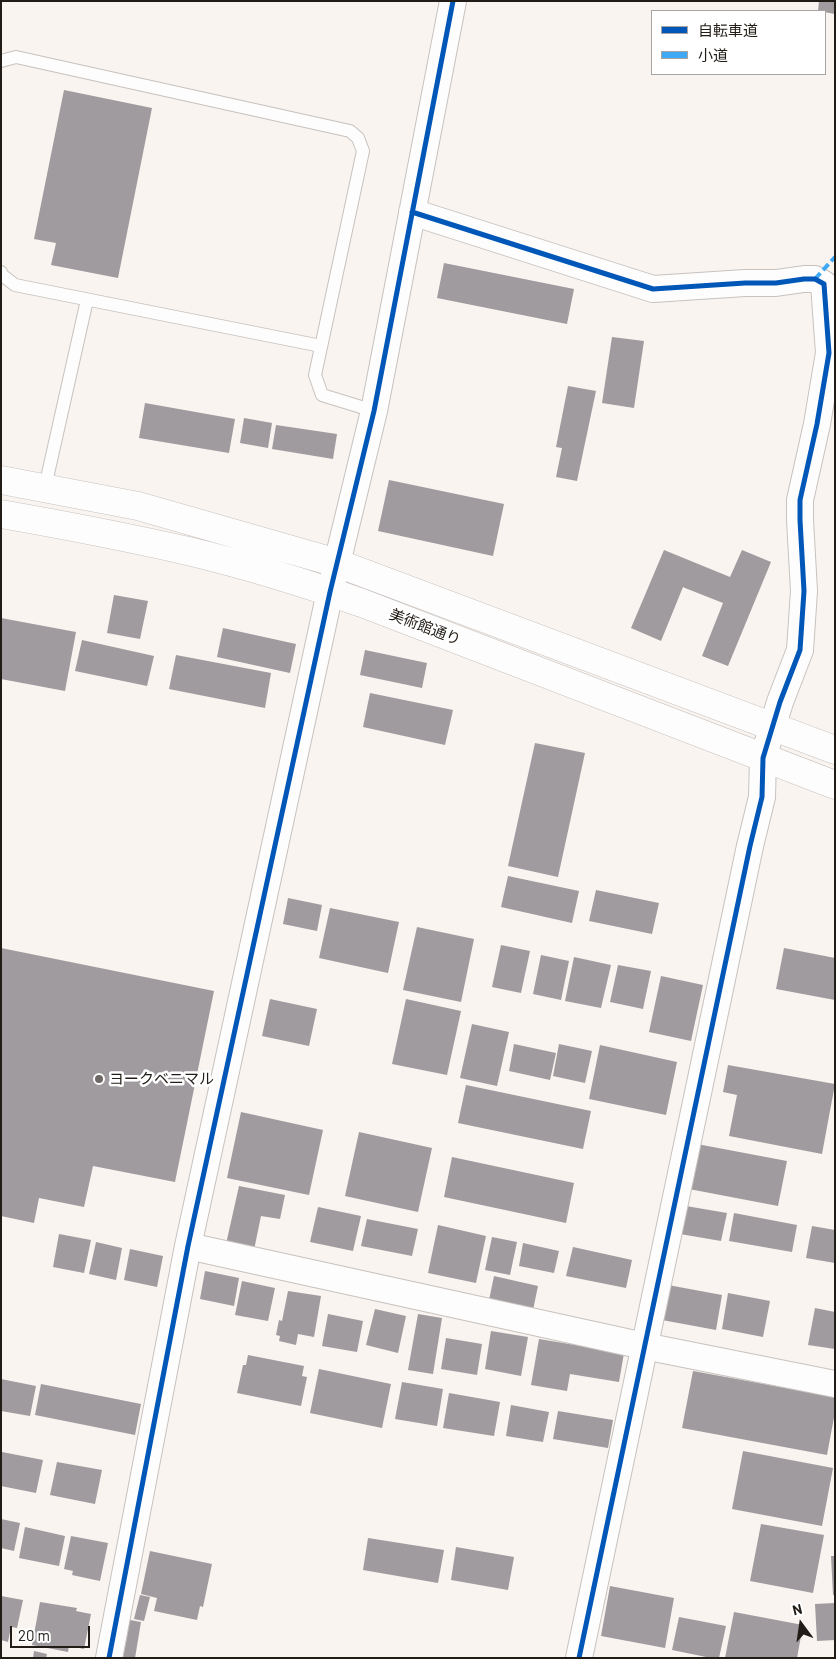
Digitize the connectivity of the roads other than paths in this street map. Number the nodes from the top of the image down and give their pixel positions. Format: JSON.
{"nodes":[{"id":1,"x":453,"y":1,"type":"edge"},
{"id":2,"x":1,"y":61,"type":"edge"},
{"id":3,"x":412,"y":212,"type":"junction"},
{"id":4,"x":1,"y":272,"type":"edge"},
{"id":5,"x":87,"y":300,"type":"junction"},
{"id":6,"x":321,"y":346,"type":"junction"},
{"id":7,"x":374,"y":411,"type":"junction"},
{"id":8,"x":1,"y":480,"type":"edge"},
{"id":9,"x":45,"y":487,"type":"junction"},
{"id":10,"x":1,"y":514,"type":"edge"},
{"id":11,"x":337,"y":563,"type":"junction"},
{"id":12,"x":330,"y":592,"type":"junction"},
{"id":13,"x":772,"y":726,"type":"junction"},
{"id":14,"x":835,"y":750,"type":"edge"},
{"id":15,"x":763,"y":758,"type":"junction"},
{"id":16,"x":835,"y":786,"type":"edge"},
{"id":17,"x":188,"y":1246,"type":"junction"},
{"id":18,"x":644,"y":1346,"type":"junction"},
{"id":19,"x":835,"y":1384,"type":"edge"},
{"id":20,"x":109,"y":1658,"type":"edge"},
{"id":21,"x":579,"y":1658,"type":"edge"}],
"edges":[{"from":1,"to":3,"type":"street"},
{"from":2,"to":6,"type":"lane"},
{"from":3,"to":7,"type":"street"},
{"from":3,"to":13,"type":"street"},
{"from":4,"to":5,"type":"lane"},
{"from":5,"to":6,"type":"lane"},
{"from":5,"to":9,"type":"lane"},
{"from":6,"to":7,"type":"lane"},
{"from":7,"to":11,"type":"street"},
{"from":8,"to":9,"type":"street","name":"美術館通り"},
{"from":9,"to":11,"type":"street","name":"美術館通り"},
{"from":10,"to":12,"type":"street","name":"美術館通り"},
{"from":11,"to":12,"type":"street"},
{"from":11,"to":13,"type":"street","name":"美術館通り"},
{"from":12,"to":15,"type":"street","name":"美術館通り"},
{"from":12,"to":17,"type":"street"},
{"from":13,"to":14,"type":"street","name":"美術館通り"},
{"from":13,"to":15,"type":"street"},
{"from":15,"to":16,"type":"street","name":"美術館通り"},
{"from":15,"to":18,"type":"street"},
{"from":17,"to":18,"type":"street"},
{"from":17,"to":20,"type":"street"},
{"from":18,"to":19,"type":"street"},
{"from":18,"to":21,"type":"street"}]}
